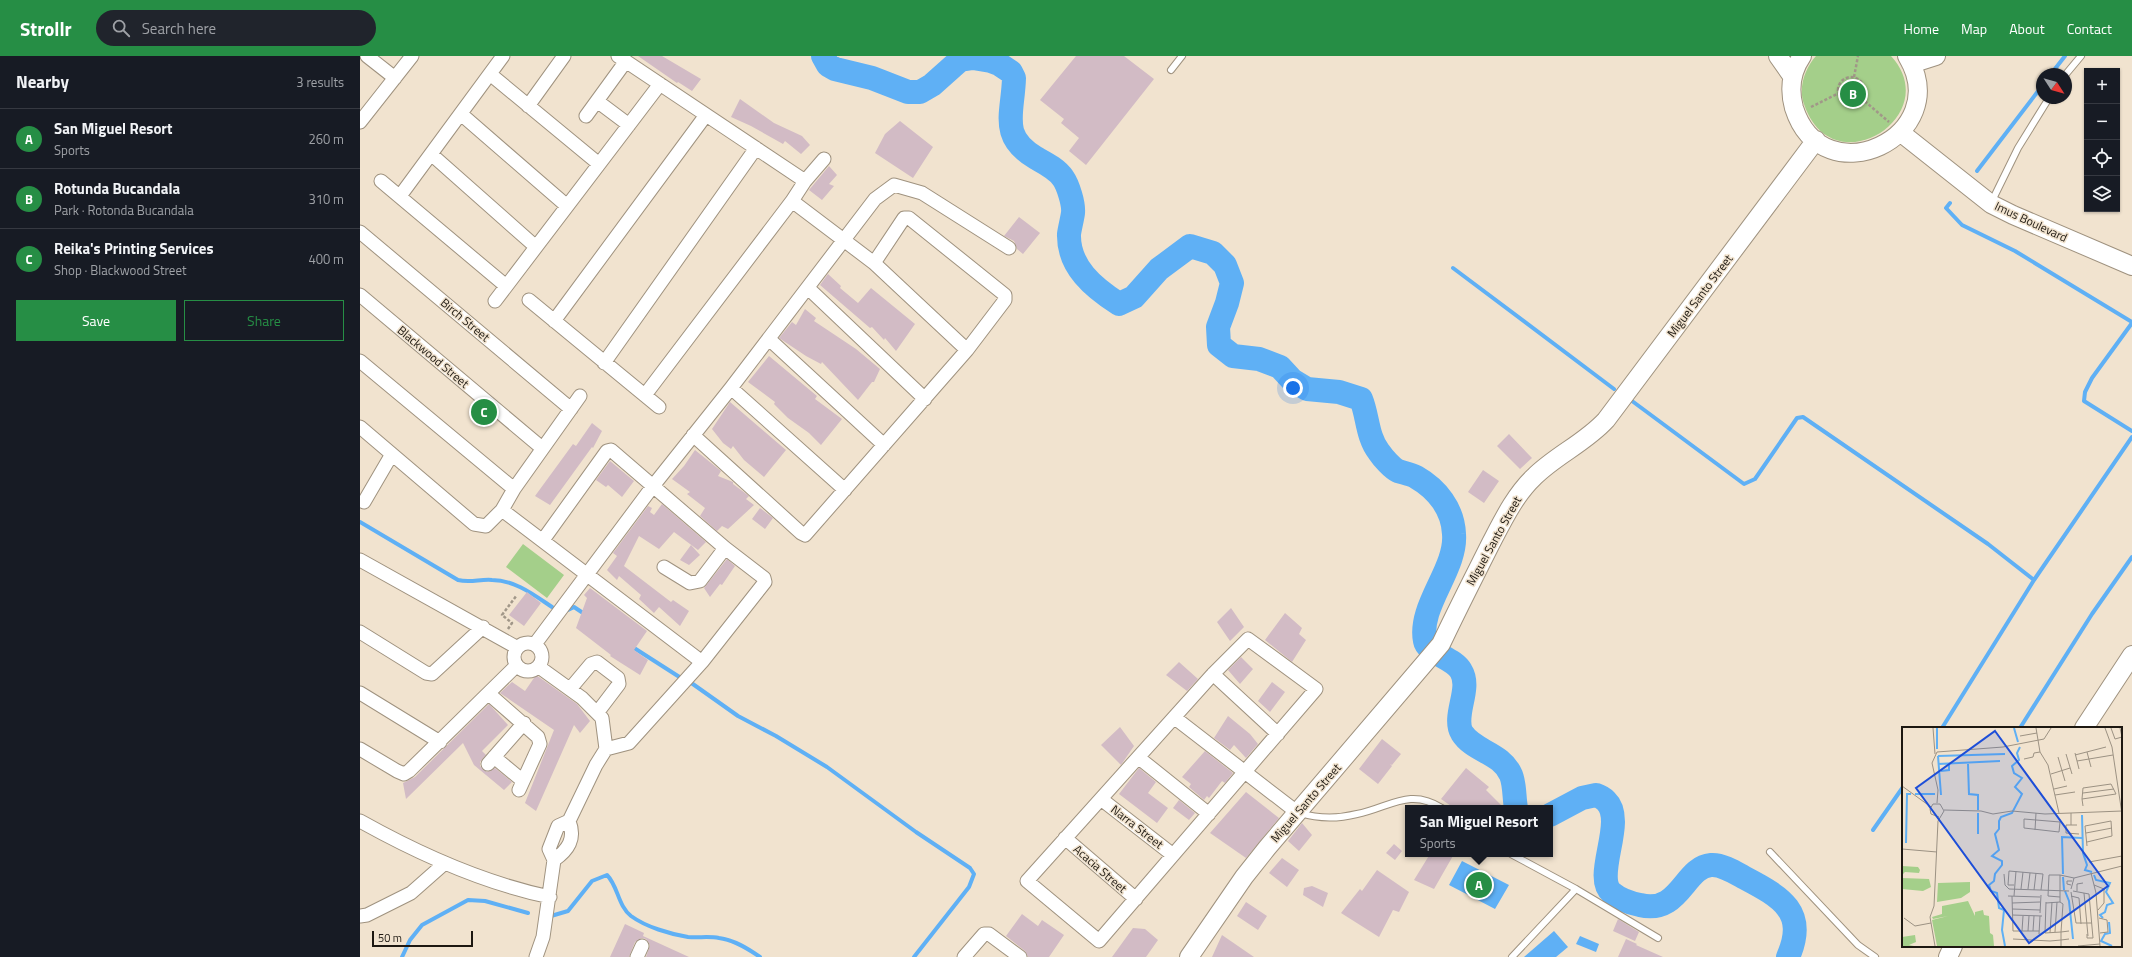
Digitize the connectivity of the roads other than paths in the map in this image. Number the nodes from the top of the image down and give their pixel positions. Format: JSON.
{"nodes":[{"id":1,"x":367,"y":56,"type":"edge"},
{"id":2,"x":412,"y":56,"type":"edge"},
{"id":3,"x":502,"y":56,"type":"edge"},
{"id":4,"x":564,"y":56,"type":"edge"},
{"id":5,"x":1182,"y":56,"type":"edge"},
{"id":6,"x":1778,"y":56,"type":"edge"},
{"id":7,"x":1802,"y":56,"type":"edge"},
{"id":8,"x":1936,"y":56,"type":"edge"},
{"id":9,"x":2081,"y":56,"type":"edge"},
{"id":10,"x":622,"y":59,"type":"edge"},
{"id":11,"x":1909,"y":60,"type":"edge"},
{"id":12,"x":2071,"y":68,"type":"edge"},
{"id":13,"x":1170,"y":70,"type":"dead end"},
{"id":14,"x":490,"y":74,"type":"junction"},
{"id":15,"x":1792,"y":76,"type":"junction"},
{"id":16,"x":395,"y":78,"type":"junction"},
{"id":17,"x":660,"y":84,"type":"junction"},
{"id":18,"x":597,"y":101,"type":"junction"},
{"id":19,"x":2045,"y":104,"type":"edge"},
{"id":20,"x":528,"y":106,"type":"junction"},
{"id":21,"x":461,"y":114,"type":"junction"},
{"id":22,"x":706,"y":115,"type":"junction"},
{"id":23,"x":586,"y":116,"type":"dead end"},
{"id":24,"x":362,"y":117,"type":"edge"},
{"id":25,"x":629,"y":125,"type":"junction"},
{"id":26,"x":1900,"y":132,"type":"junction"},
{"id":27,"x":1816,"y":140,"type":"junction"},
{"id":28,"x":756,"y":148,"type":"junction"},
{"id":29,"x":431,"y":154,"type":"junction"},
{"id":30,"x":824,"y":159,"type":"dead end"},
{"id":31,"x":599,"y":164,"type":"junction"},
{"id":32,"x":381,"y":181,"type":"dead end"},
{"id":33,"x":805,"y":181,"type":"junction"},
{"id":34,"x":400,"y":196,"type":"junction"},
{"id":35,"x":792,"y":201,"type":"junction"},
{"id":36,"x":1990,"y":204,"type":"junction"},
{"id":37,"x":567,"y":206,"type":"junction"},
{"id":38,"x":360,"y":232,"type":"edge"},
{"id":39,"x":844,"y":239,"type":"junction"},
{"id":40,"x":536,"y":247,"type":"junction"},
{"id":41,"x":1009,"y":248,"type":"dead end"},
{"id":42,"x":874,"y":263,"type":"junction"},
{"id":43,"x":2132,"y":266,"type":"edge"},
{"id":44,"x":506,"y":286,"type":"junction"},
{"id":45,"x":808,"y":288,"type":"junction"},
{"id":46,"x":360,"y":295,"type":"edge"},
{"id":47,"x":530,"y":300,"type":"dead end"},
{"id":48,"x":495,"y":301,"type":"dead end"},
{"id":49,"x":554,"y":321,"type":"junction"},
{"id":50,"x":770,"y":339,"type":"junction"},
{"id":51,"x":967,"y":350,"type":"junction"},
{"id":52,"x":360,"y":361,"type":"edge"},
{"id":53,"x":604,"y":363,"type":"junction"},
{"id":54,"x":732,"y":388,"type":"junction"},
{"id":55,"x":646,"y":395,"type":"junction"},
{"id":56,"x":580,"y":396,"type":"dead end"},
{"id":57,"x":924,"y":399,"type":"junction"},
{"id":58,"x":659,"y":407,"type":"dead end"},
{"id":59,"x":571,"y":408,"type":"junction"},
{"id":60,"x":360,"y":427,"type":"edge"},
{"id":61,"x":693,"y":435,"type":"junction"},
{"id":62,"x":884,"y":445,"type":"junction"},
{"id":63,"x":542,"y":448,"type":"junction"},
{"id":64,"x":392,"y":454,"type":"junction"},
{"id":65,"x":653,"y":486,"type":"junction"},
{"id":66,"x":514,"y":489,"type":"junction"},
{"id":67,"x":845,"y":490,"type":"junction"},
{"id":68,"x":364,"y":502,"type":"dead end"},
{"id":69,"x":502,"y":510,"type":"junction"},
{"id":70,"x":543,"y":540,"type":"junction"},
{"id":71,"x":725,"y":548,"type":"junction"},
{"id":72,"x":360,"y":560,"type":"edge"},
{"id":73,"x":664,"y":567,"type":"dead end"},
{"id":74,"x":587,"y":577,"type":"junction"},
{"id":75,"x":483,"y":627,"type":"junction"},
{"id":76,"x":360,"y":632,"type":"edge"},
{"id":77,"x":535,"y":644,"type":"junction"},
{"id":78,"x":516,"y":647,"type":"junction"},
{"id":79,"x":2132,"y":655,"type":"edge"},
{"id":80,"x":702,"y":662,"type":"junction"},
{"id":81,"x":516,"y":666,"type":"junction"},
{"id":82,"x":539,"y":667,"type":"junction"},
{"id":83,"x":1213,"y":674,"type":"junction"},
{"id":84,"x":570,"y":689,"type":"junction"},
{"id":85,"x":360,"y":693,"type":"edge"},
{"id":86,"x":489,"y":694,"type":"junction"},
{"id":87,"x":597,"y":713,"type":"junction"},
{"id":88,"x":1175,"y":718,"type":"junction"},
{"id":89,"x":524,"y":723,"type":"junction"},
{"id":90,"x":2085,"y":727,"type":"edge"},
{"id":91,"x":1278,"y":734,"type":"junction"},
{"id":92,"x":440,"y":742,"type":"junction"},
{"id":93,"x":606,"y":749,"type":"junction"},
{"id":94,"x":360,"y":750,"type":"edge"},
{"id":95,"x":1139,"y":758,"type":"junction"},
{"id":96,"x":1245,"y":772,"type":"junction"},
{"id":97,"x":1101,"y":799,"type":"junction"},
{"id":98,"x":1436,"y":805,"type":"edge"},
{"id":99,"x":1298,"y":813,"type":"junction"},
{"id":100,"x":1209,"y":814,"type":"junction"},
{"id":101,"x":360,"y":821,"type":"edge"},
{"id":102,"x":1065,"y":838,"type":"junction"},
{"id":103,"x":1770,"y":852,"type":"dead end"},
{"id":104,"x":1173,"y":855,"type":"junction"},
{"id":105,"x":1517,"y":857,"type":"edge"},
{"id":106,"x":445,"y":864,"type":"junction"},
{"id":107,"x":1576,"y":889,"type":"junction"},
{"id":108,"x":550,"y":897,"type":"junction"},
{"id":109,"x":1136,"y":899,"type":"junction"},
{"id":110,"x":360,"y":916,"type":"edge"},
{"id":111,"x":1658,"y":938,"type":"dead end"},
{"id":112,"x":1953,"y":947,"type":"edge"},
{"id":113,"x":536,"y":957,"type":"edge"},
{"id":114,"x":964,"y":957,"type":"edge"},
{"id":115,"x":1020,"y":957,"type":"edge"},
{"id":116,"x":1189,"y":957,"type":"edge"},
{"id":117,"x":1512,"y":957,"type":"edge"},
{"id":118,"x":1875,"y":957,"type":"edge"},
{"id":119,"x":1948,"y":957,"type":"edge"}],
"edges":[{"from":1,"to":16,"type":"street"},
{"from":2,"to":16,"type":"street"},
{"from":3,"to":14,"type":"street"},
{"from":4,"to":20,"type":"street"},
{"from":5,"to":13,"type":"lane"},
{"from":6,"to":15,"type":"main road"},
{"from":7,"to":15,"type":"main road"},
{"from":8,"to":11,"type":"main road"},
{"from":9,"to":12,"type":"lane"},
{"from":10,"to":17,"type":"street"},
{"from":10,"to":18,"type":"street"},
{"from":11,"to":26,"type":"main road"},
{"from":14,"to":20,"type":"street"},
{"from":14,"to":21,"type":"street"},
{"from":15,"to":27,"type":"main road"},
{"from":16,"to":24,"type":"street"},
{"from":17,"to":22,"type":"street"},
{"from":17,"to":25,"type":"street"},
{"from":18,"to":23,"type":"street"},
{"from":18,"to":25,"type":"street"},
{"from":19,"to":36,"type":"lane"},
{"from":20,"to":31,"type":"street"},
{"from":21,"to":29,"type":"street"},
{"from":21,"to":37,"type":"street"},
{"from":22,"to":28,"type":"street"},
{"from":22,"to":49,"type":"street"},
{"from":25,"to":31,"type":"street"},
{"from":26,"to":27,"type":"main road"},
{"from":26,"to":36,"type":"main road","name":"Imus Boulevard"},
{"from":27,"to":99,"type":"main road","name":"Miguel Santo Street"},
{"from":28,"to":33,"type":"street"},
{"from":28,"to":53,"type":"street"},
{"from":29,"to":34,"type":"street"},
{"from":29,"to":40,"type":"street"},
{"from":30,"to":33,"type":"street"},
{"from":31,"to":37,"type":"street"},
{"from":32,"to":34,"type":"street"},
{"from":33,"to":35,"type":"street"},
{"from":34,"to":44,"type":"street"},
{"from":35,"to":39,"type":"street"},
{"from":35,"to":55,"type":"street"},
{"from":36,"to":43,"type":"main road","name":"Imus Boulevard"},
{"from":37,"to":40,"type":"street"},
{"from":38,"to":59,"type":"street","name":"Birch Street"},
{"from":39,"to":41,"type":"street"},
{"from":39,"to":42,"type":"street"},
{"from":39,"to":45,"type":"street"},
{"from":40,"to":44,"type":"street"},
{"from":42,"to":51,"type":"street"},
{"from":42,"to":51,"type":"street"},
{"from":44,"to":48,"type":"street"},
{"from":45,"to":50,"type":"street"},
{"from":45,"to":57,"type":"street"},
{"from":46,"to":63,"type":"street","name":"Blackwood Street"},
{"from":47,"to":49,"type":"street"},
{"from":49,"to":53,"type":"street"},
{"from":50,"to":54,"type":"street"},
{"from":50,"to":62,"type":"street"},
{"from":51,"to":57,"type":"street"},
{"from":52,"to":66,"type":"street"},
{"from":53,"to":55,"type":"street"},
{"from":54,"to":61,"type":"street"},
{"from":54,"to":67,"type":"street"},
{"from":55,"to":58,"type":"street"},
{"from":56,"to":59,"type":"street"},
{"from":57,"to":62,"type":"street"},
{"from":59,"to":63,"type":"street"},
{"from":60,"to":64,"type":"street"},
{"from":61,"to":65,"type":"street"},
{"from":61,"to":67,"type":"street"},
{"from":62,"to":67,"type":"street"},
{"from":63,"to":66,"type":"street"},
{"from":64,"to":68,"type":"street"},
{"from":64,"to":69,"type":"street"},
{"from":65,"to":70,"type":"street"},
{"from":65,"to":71,"type":"street"},
{"from":65,"to":74,"type":"street"},
{"from":66,"to":69,"type":"street"},
{"from":69,"to":70,"type":"street"},
{"from":70,"to":74,"type":"street"},
{"from":71,"to":73,"type":"street"},
{"from":71,"to":80,"type":"street"},
{"from":72,"to":75,"type":"street"},
{"from":74,"to":77,"type":"street"},
{"from":74,"to":80,"type":"street"},
{"from":75,"to":76,"type":"street"},
{"from":75,"to":78,"type":"street"},
{"from":77,"to":78,"type":"street"},
{"from":77,"to":82,"type":"street"},
{"from":78,"to":81,"type":"street"},
{"from":79,"to":90,"type":"main road"},
{"from":80,"to":93,"type":"street"},
{"from":81,"to":82,"type":"street"},
{"from":81,"to":86,"type":"street"},
{"from":82,"to":84,"type":"street"},
{"from":83,"to":88,"type":"street"},
{"from":83,"to":91,"type":"street"},
{"from":83,"to":91,"type":"street"},
{"from":84,"to":87,"type":"street"},
{"from":84,"to":87,"type":"street"},
{"from":85,"to":92,"type":"street"},
{"from":86,"to":89,"type":"street"},
{"from":86,"to":92,"type":"street"},
{"from":87,"to":93,"type":"street"},
{"from":88,"to":95,"type":"street"},
{"from":88,"to":96,"type":"street"},
{"from":89,"to":89,"type":"street"},
{"from":91,"to":96,"type":"street"},
{"from":92,"to":94,"type":"street"},
{"from":93,"to":108,"type":"street"},
{"from":95,"to":97,"type":"street"},
{"from":95,"to":100,"type":"street"},
{"from":96,"to":99,"type":"street"},
{"from":96,"to":100,"type":"street"},
{"from":97,"to":102,"type":"street"},
{"from":97,"to":104,"type":"street","name":"Narra Street"},
{"from":98,"to":99,"type":"lane"},
{"from":99,"to":116,"type":"main road","name":"Miguel Santo Street"},
{"from":100,"to":104,"type":"street"},
{"from":101,"to":106,"type":"street"},
{"from":102,"to":109,"type":"street","name":"Acacia Street"},
{"from":102,"to":109,"type":"street"},
{"from":103,"to":118,"type":"lane"},
{"from":104,"to":109,"type":"street"},
{"from":105,"to":107,"type":"lane"},
{"from":106,"to":108,"type":"street"},
{"from":106,"to":110,"type":"street"},
{"from":107,"to":111,"type":"lane"},
{"from":107,"to":117,"type":"lane"},
{"from":108,"to":113,"type":"street"},
{"from":112,"to":119,"type":"main road"},
{"from":114,"to":115,"type":"street"}]}
